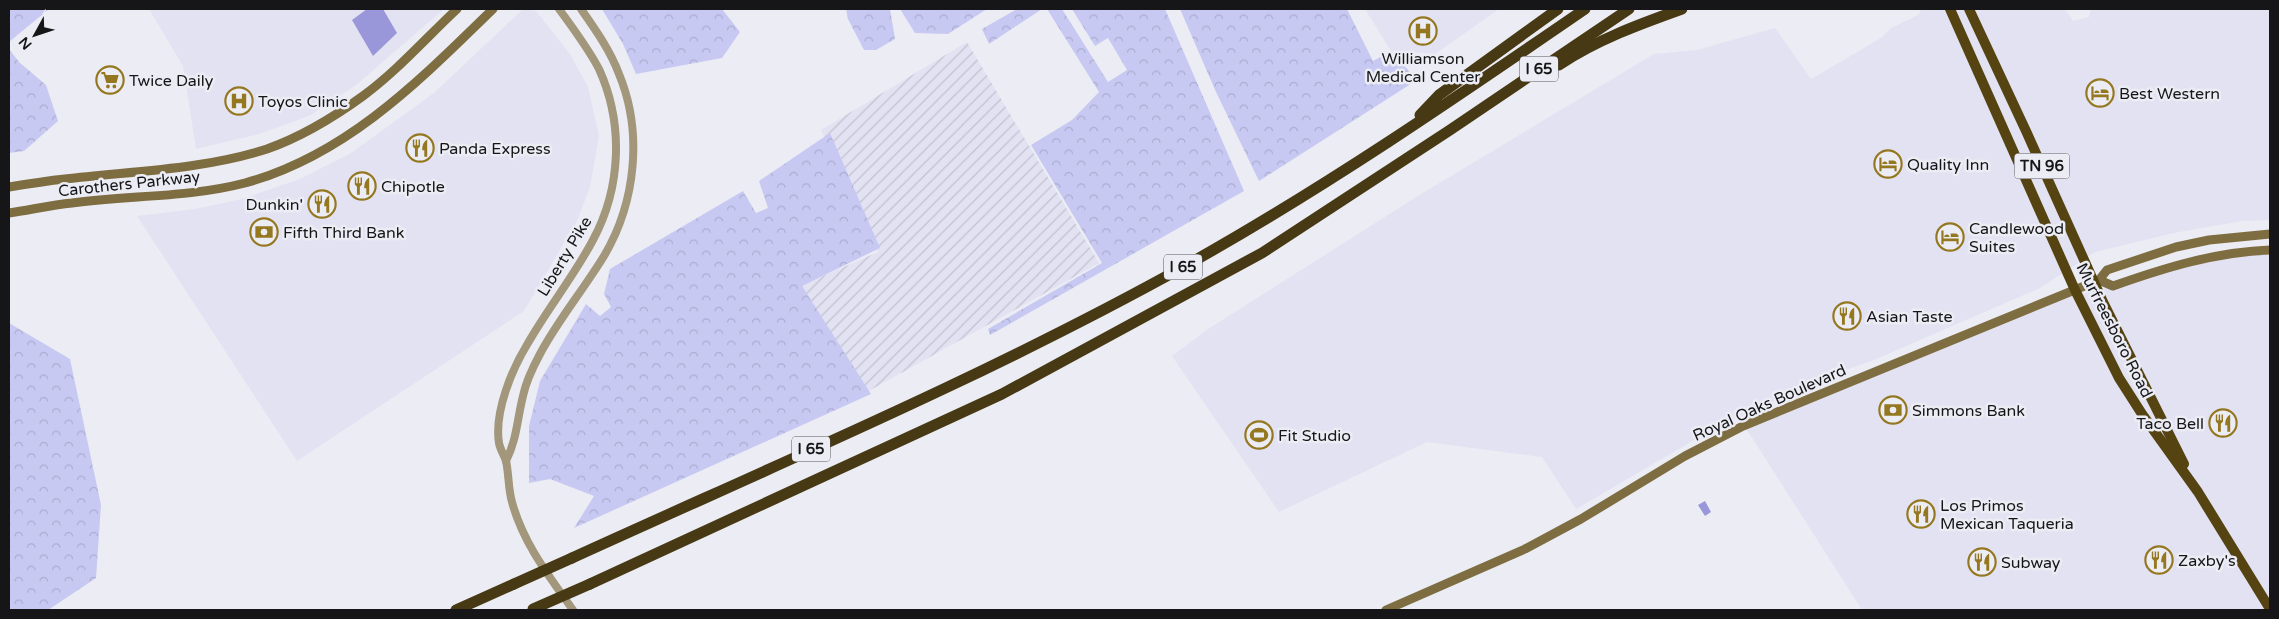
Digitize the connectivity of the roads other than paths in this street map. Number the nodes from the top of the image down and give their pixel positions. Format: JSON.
{"nodes":[{"id":1,"x":457,"y":9,"type":"edge"},
{"id":2,"x":493,"y":9,"type":"edge"},
{"id":3,"x":560,"y":9,"type":"edge"},
{"id":4,"x":581,"y":9,"type":"edge"},
{"id":5,"x":1558,"y":9,"type":"edge"},
{"id":6,"x":1584,"y":9,"type":"edge"},
{"id":7,"x":1630,"y":9,"type":"edge"},
{"id":8,"x":1682,"y":9,"type":"edge"},
{"id":9,"x":1950,"y":9,"type":"edge"},
{"id":10,"x":1969,"y":9,"type":"edge"},
{"id":11,"x":1408,"y":129,"type":"junction"},
{"id":12,"x":1450,"y":130,"type":"junction"},
{"id":13,"x":9,"y":187,"type":"edge"},
{"id":14,"x":9,"y":213,"type":"edge"},
{"id":15,"x":2270,"y":234,"type":"edge"},
{"id":16,"x":2270,"y":250,"type":"edge"},
{"id":17,"x":2097,"y":281,"type":"junction"},
{"id":18,"x":565,"y":283,"type":"junction"},
{"id":19,"x":2075,"y":290,"type":"junction"},
{"id":20,"x":579,"y":292,"type":"junction"},
{"id":21,"x":506,"y":461,"type":"junction"},
{"id":22,"x":2198,"y":492,"type":"junction"},
{"id":23,"x":2270,"y":609,"type":"edge"},
{"id":24,"x":456,"y":610,"type":"edge"},
{"id":25,"x":532,"y":610,"type":"edge"},
{"id":26,"x":573,"y":610,"type":"edge"},
{"id":27,"x":1386,"y":610,"type":"edge"}],
"edges":[{"from":1,"to":13,"type":"main road","name":"Carothers Parkway"},
{"from":2,"to":14,"type":"main road","name":"Carothers Parkway"},
{"from":3,"to":18,"type":"street","name":"Liberty Pike"},
{"from":4,"to":20,"type":"street","name":"Liberty Pike"},
{"from":5,"to":11,"type":"highway"},
{"from":6,"to":11,"type":"highway","number":"I 65"},
{"from":7,"to":12,"type":"highway","number":"I 65"},
{"from":8,"to":12,"type":"highway"},
{"from":9,"to":19,"type":"highway","name":"Murfreesboro Road","number":"TN 96"},
{"from":10,"to":17,"type":"highway","name":"Murfreesboro Road","number":"TN 96"},
{"from":11,"to":24,"type":"highway","number":"I 65","bridge":true},
{"from":12,"to":25,"type":"highway","number":"I 65","bridge":true},
{"from":15,"to":17,"type":"main road"},
{"from":16,"to":17,"type":"main road"},
{"from":17,"to":19,"type":"main road","name":"Royal Oaks Boulevard"},
{"from":17,"to":22,"type":"highway","name":"Murfreesboro Road","number":"TN 96"},
{"from":18,"to":20,"type":"street"},
{"from":18,"to":21,"type":"street","name":"Liberty Pike"},
{"from":19,"to":22,"type":"highway","name":"Murfreesboro Road","number":"TN 96"},
{"from":19,"to":27,"type":"main road","name":"Royal Oaks Boulevard"},
{"from":20,"to":21,"type":"street","name":"Liberty Pike"},
{"from":21,"to":26,"type":"street","name":"Liberty Pike"},
{"from":22,"to":23,"type":"highway","name":"Murfreesboro Road","number":"TN 96"}]}
